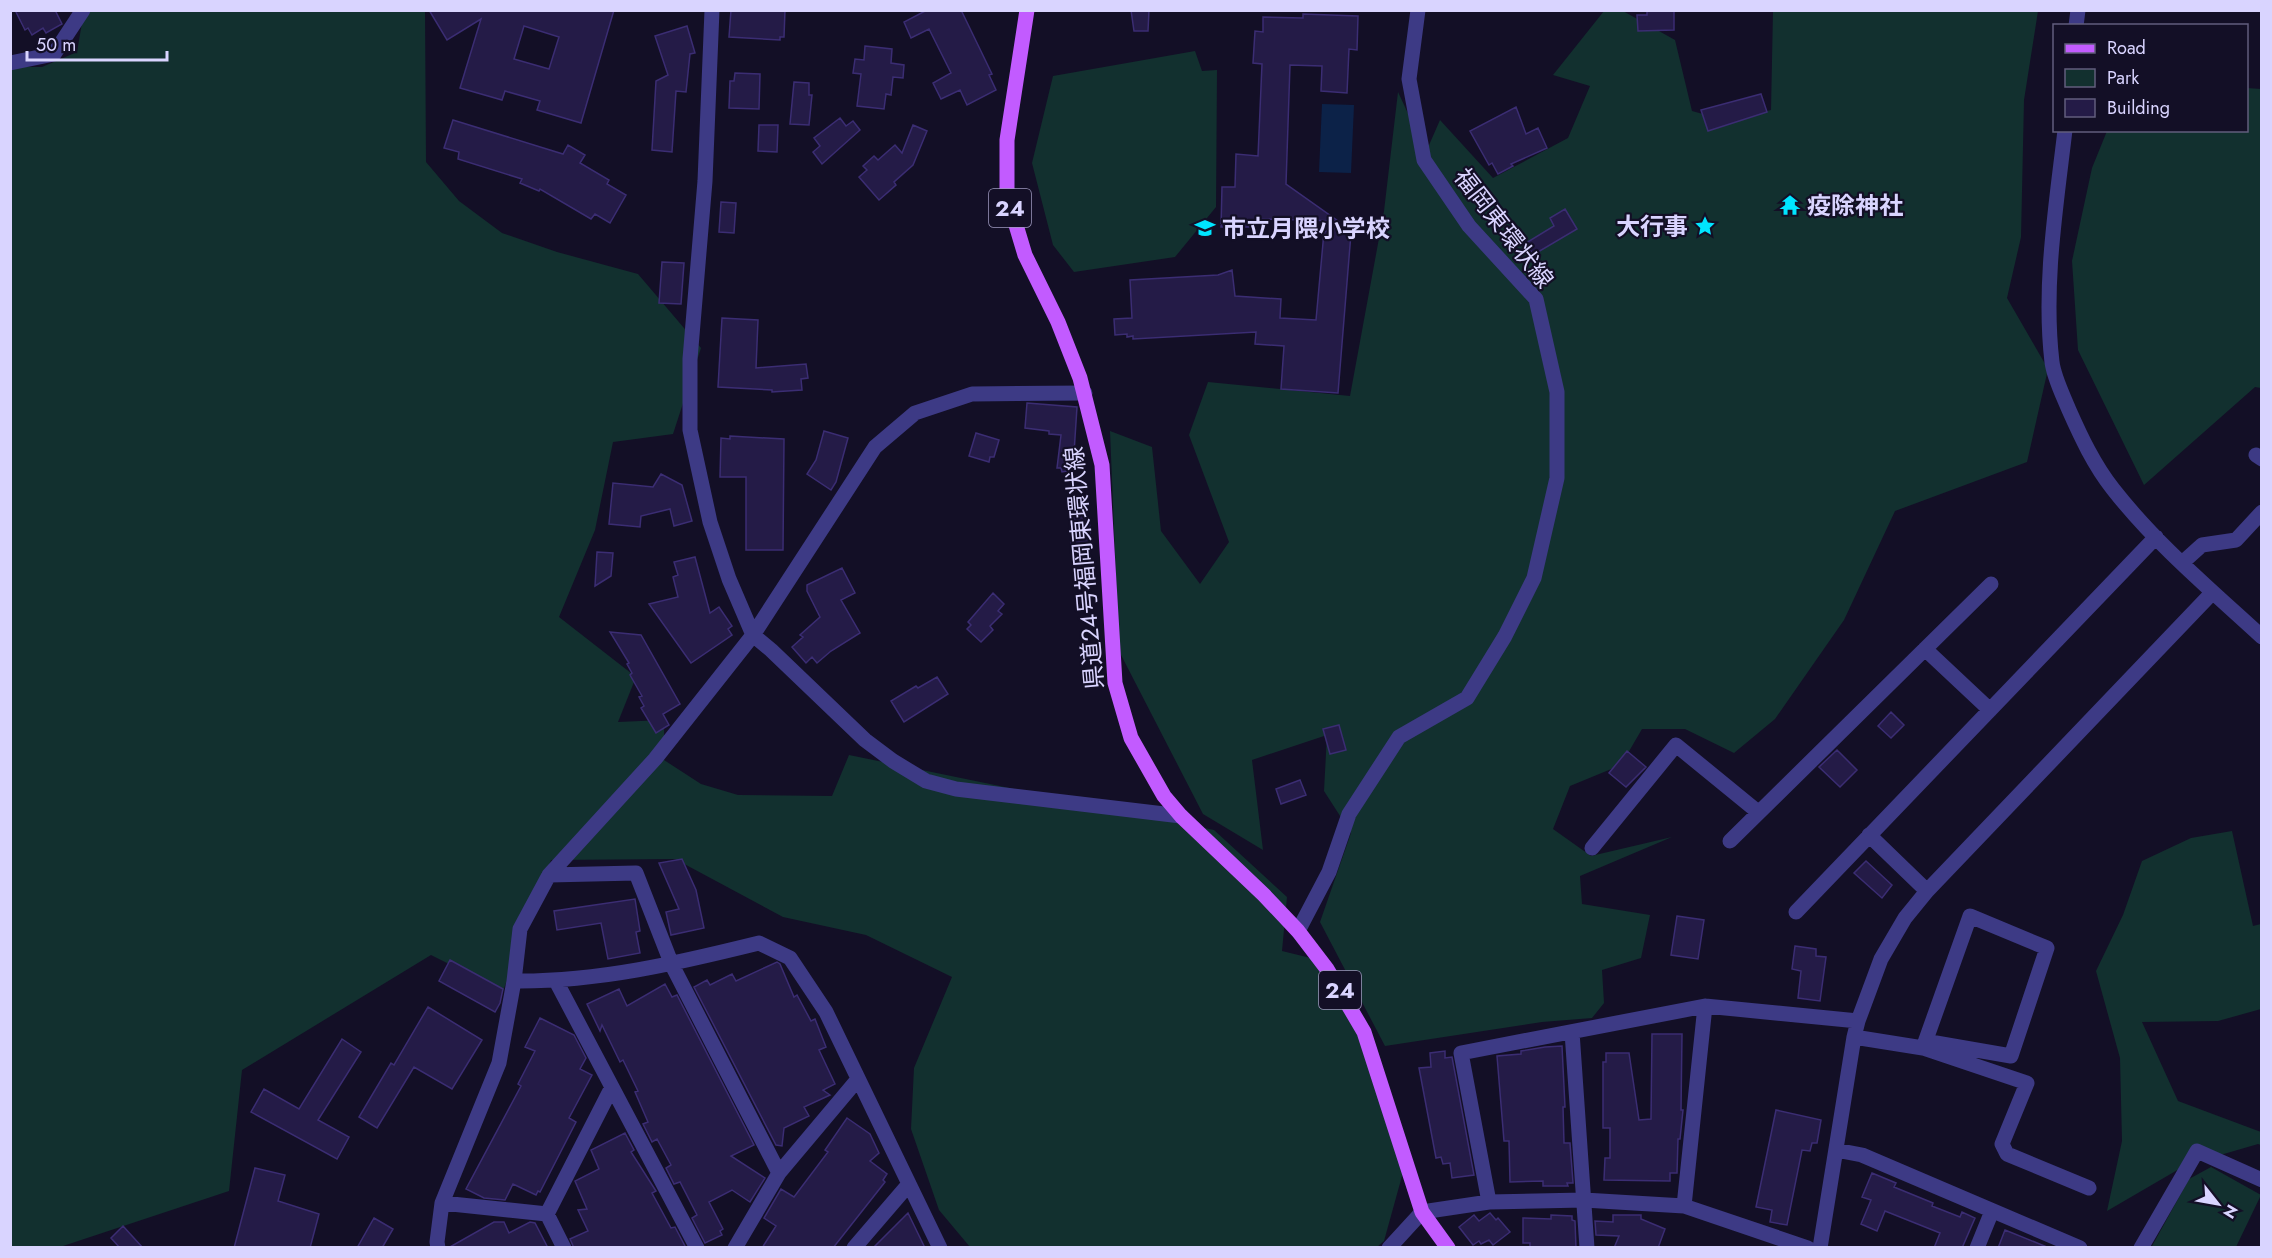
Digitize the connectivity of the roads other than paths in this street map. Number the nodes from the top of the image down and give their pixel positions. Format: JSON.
{"nodes":[{"id":1,"x":83,"y":10,"type":"edge"},
{"id":2,"x":712,"y":10,"type":"edge"},
{"id":3,"x":1027,"y":10,"type":"edge"},
{"id":4,"x":1418,"y":10,"type":"edge"},
{"id":5,"x":10,"y":63,"type":"edge"},
{"id":6,"x":2065,"y":132,"type":"edge"},
{"id":7,"x":1085,"y":393,"type":"junction"},
{"id":8,"x":2262,"y":512,"type":"edge"},
{"id":9,"x":2156,"y":537,"type":"junction"},
{"id":10,"x":2182,"y":563,"type":"junction"},
{"id":11,"x":1991,"y":584,"type":"dead end"},
{"id":12,"x":2212,"y":593,"type":"junction"},
{"id":13,"x":753,"y":635,"type":"junction"},
{"id":14,"x":2262,"y":637,"type":"edge"},
{"id":15,"x":1925,"y":649,"type":"junction"},
{"id":16,"x":1990,"y":710,"type":"junction"},
{"id":17,"x":1758,"y":812,"type":"junction"},
{"id":18,"x":1181,"y":816,"type":"junction"},
{"id":19,"x":1869,"y":835,"type":"junction"},
{"id":20,"x":1730,"y":841,"type":"dead end"},
{"id":21,"x":1592,"y":848,"type":"dead end"},
{"id":22,"x":549,"y":875,"type":"junction"},
{"id":23,"x":1927,"y":891,"type":"junction"},
{"id":24,"x":1796,"y":912,"type":"dead end"},
{"id":25,"x":1298,"y":931,"type":"junction"},
{"id":26,"x":672,"y":965,"type":"junction"},
{"id":27,"x":514,"y":981,"type":"junction"},
{"id":28,"x":556,"y":981,"type":"junction"},
{"id":29,"x":1705,"y":1006,"type":"junction"},
{"id":30,"x":1858,"y":1021,"type":"junction"},
{"id":31,"x":1572,"y":1032,"type":"junction"},
{"id":32,"x":1854,"y":1037,"type":"junction"},
{"id":33,"x":1923,"y":1048,"type":"junction"},
{"id":34,"x":858,"y":1079,"type":"junction"},
{"id":35,"x":612,"y":1087,"type":"junction"},
{"id":36,"x":1836,"y":1150,"type":"junction"},
{"id":37,"x":779,"y":1173,"type":"junction"},
{"id":38,"x":2262,"y":1180,"type":"edge"},
{"id":39,"x":909,"y":1184,"type":"junction"},
{"id":40,"x":2089,"y":1188,"type":"dead end"},
{"id":41,"x":1584,"y":1200,"type":"junction"},
{"id":42,"x":1490,"y":1202,"type":"junction"},
{"id":43,"x":442,"y":1203,"type":"junction"},
{"id":44,"x":1684,"y":1206,"type":"junction"},
{"id":45,"x":1992,"y":1211,"type":"junction"},
{"id":46,"x":1422,"y":1212,"type":"junction"},
{"id":47,"x":547,"y":1214,"type":"junction"},
{"id":48,"x":438,"y":1248,"type":"edge"},
{"id":49,"x":564,"y":1248,"type":"edge"},
{"id":50,"x":697,"y":1248,"type":"edge"},
{"id":51,"x":735,"y":1248,"type":"edge"},
{"id":52,"x":854,"y":1248,"type":"edge"},
{"id":53,"x":940,"y":1248,"type":"edge"},
{"id":54,"x":1389,"y":1248,"type":"edge"},
{"id":55,"x":1448,"y":1248,"type":"edge"},
{"id":56,"x":1587,"y":1248,"type":"edge"},
{"id":57,"x":1808,"y":1248,"type":"edge"},
{"id":58,"x":1820,"y":1248,"type":"edge"},
{"id":59,"x":1977,"y":1248,"type":"edge"},
{"id":60,"x":2080,"y":1248,"type":"edge"},
{"id":61,"x":2141,"y":1248,"type":"edge"}],
"edges":[{"from":1,"to":5,"type":"street"},
{"from":2,"to":13,"type":"street"},
{"from":3,"to":7,"type":"main road","number":"24"},
{"from":4,"to":25,"type":"street","name":"福岡東環状線"},
{"from":6,"to":9,"type":"street"},
{"from":7,"to":13,"type":"street"},
{"from":7,"to":18,"type":"main road","name":"県道24号福岡東環状線","number":"24"},
{"from":8,"to":10,"type":"street"},
{"from":9,"to":10,"type":"street"},
{"from":9,"to":16,"type":"street"},
{"from":10,"to":12,"type":"street"},
{"from":11,"to":15,"type":"street"},
{"from":12,"to":14,"type":"street"},
{"from":12,"to":23,"type":"street"},
{"from":13,"to":18,"type":"street"},
{"from":13,"to":22,"type":"street"},
{"from":15,"to":16,"type":"street"},
{"from":15,"to":17,"type":"street"},
{"from":16,"to":19,"type":"street"},
{"from":17,"to":20,"type":"street"},
{"from":17,"to":21,"type":"street"},
{"from":18,"to":25,"type":"main road","name":"県道24号福岡東環状線","number":"24"},
{"from":19,"to":23,"type":"street"},
{"from":19,"to":24,"type":"street"},
{"from":22,"to":26,"type":"street"},
{"from":22,"to":27,"type":"street"},
{"from":23,"to":30,"type":"street"},
{"from":25,"to":46,"type":"main road","name":"県道24号福岡東環状線","number":"24"},
{"from":26,"to":28,"type":"street"},
{"from":26,"to":34,"type":"street"},
{"from":26,"to":37,"type":"street"},
{"from":27,"to":28,"type":"street"},
{"from":27,"to":43,"type":"street"},
{"from":28,"to":35,"type":"street"},
{"from":29,"to":30,"type":"street"},
{"from":29,"to":31,"type":"street"},
{"from":29,"to":44,"type":"street"},
{"from":30,"to":32,"type":"street"},
{"from":31,"to":41,"type":"street"},
{"from":31,"to":42,"type":"street"},
{"from":32,"to":33,"type":"street"},
{"from":32,"to":36,"type":"street"},
{"from":33,"to":33,"type":"street"},
{"from":33,"to":40,"type":"street"},
{"from":34,"to":37,"type":"street"},
{"from":34,"to":39,"type":"street"},
{"from":35,"to":47,"type":"street"},
{"from":35,"to":50,"type":"street"},
{"from":36,"to":45,"type":"street"},
{"from":36,"to":58,"type":"street"},
{"from":37,"to":51,"type":"street"},
{"from":38,"to":61,"type":"street"},
{"from":39,"to":52,"type":"street"},
{"from":39,"to":53,"type":"street"},
{"from":41,"to":42,"type":"street"},
{"from":41,"to":44,"type":"street"},
{"from":41,"to":56,"type":"street"},
{"from":42,"to":46,"type":"street"},
{"from":43,"to":47,"type":"street"},
{"from":43,"to":48,"type":"street"},
{"from":44,"to":57,"type":"street"},
{"from":45,"to":59,"type":"street"},
{"from":45,"to":60,"type":"street"},
{"from":46,"to":54,"type":"street"},
{"from":46,"to":55,"type":"main road","name":"県道24号福岡東環状線","number":"24"},
{"from":47,"to":49,"type":"street"}]}
